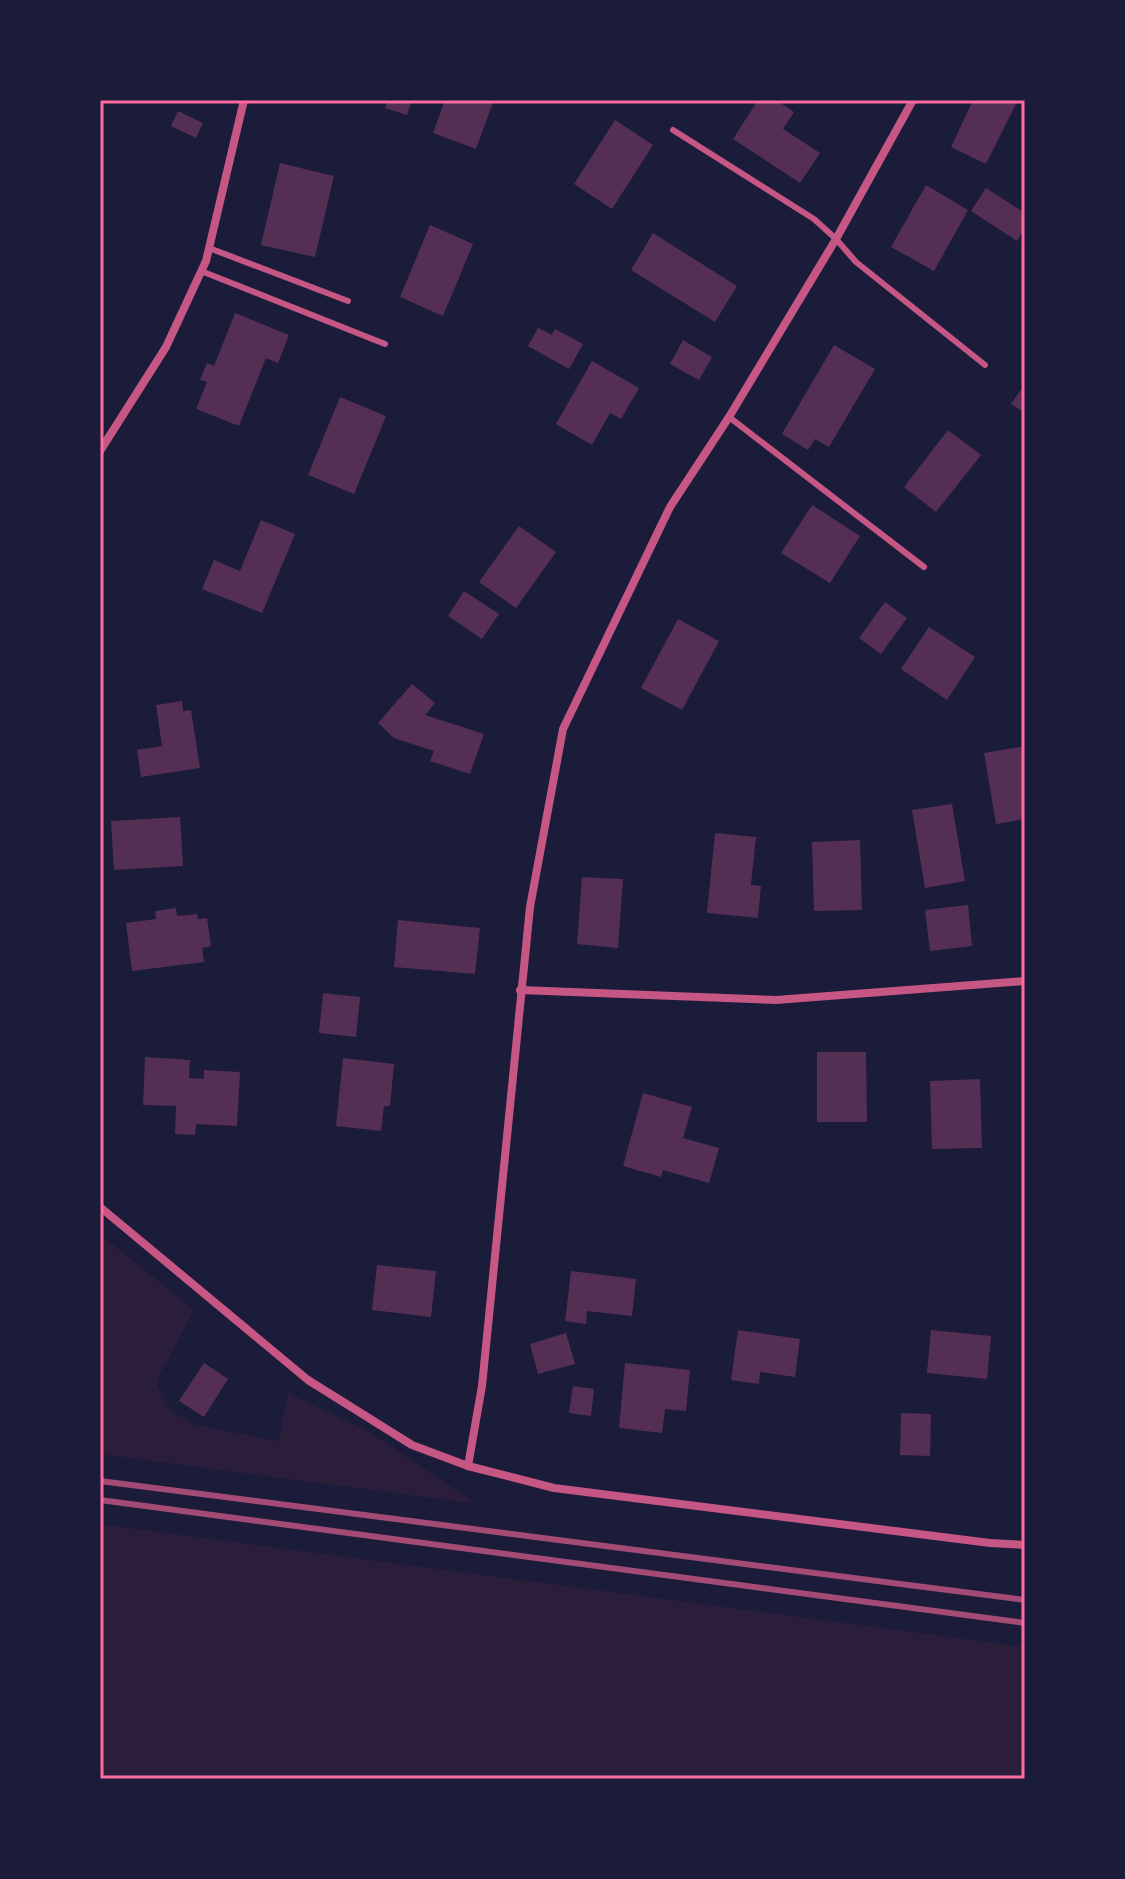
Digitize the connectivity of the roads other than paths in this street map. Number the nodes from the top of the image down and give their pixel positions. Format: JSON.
{"nodes":[{"id":1,"x":244,"y":100,"type":"edge"},
{"id":2,"x":913,"y":100,"type":"edge"},
{"id":3,"x":673,"y":130,"type":"dead end"},
{"id":4,"x":836,"y":239,"type":"junction"},
{"id":5,"x":209,"y":248,"type":"junction"},
{"id":6,"x":201,"y":271,"type":"junction"},
{"id":7,"x":348,"y":301,"type":"dead end"},
{"id":8,"x":385,"y":344,"type":"dead end"},
{"id":9,"x":985,"y":365,"type":"dead end"},
{"id":10,"x":729,"y":417,"type":"junction"},
{"id":11,"x":100,"y":451,"type":"edge"},
{"id":12,"x":924,"y":567,"type":"dead end"},
{"id":13,"x":1025,"y":981,"type":"edge"},
{"id":14,"x":520,"y":990,"type":"junction"},
{"id":15,"x":100,"y":1207,"type":"edge"},
{"id":16,"x":468,"y":1466,"type":"junction"},
{"id":17,"x":1025,"y":1545,"type":"edge"}],
"edges":[{"from":1,"to":5,"type":"street"},
{"from":2,"to":4,"type":"street"},
{"from":3,"to":4,"type":"lane"},
{"from":4,"to":9,"type":"lane"},
{"from":4,"to":10,"type":"street"},
{"from":5,"to":6,"type":"street"},
{"from":5,"to":7,"type":"lane"},
{"from":6,"to":8,"type":"lane"},
{"from":6,"to":11,"type":"street"},
{"from":10,"to":12,"type":"lane"},
{"from":10,"to":14,"type":"street"},
{"from":13,"to":14,"type":"street"},
{"from":14,"to":16,"type":"street"},
{"from":15,"to":16,"type":"street"},
{"from":16,"to":17,"type":"street"}]}
